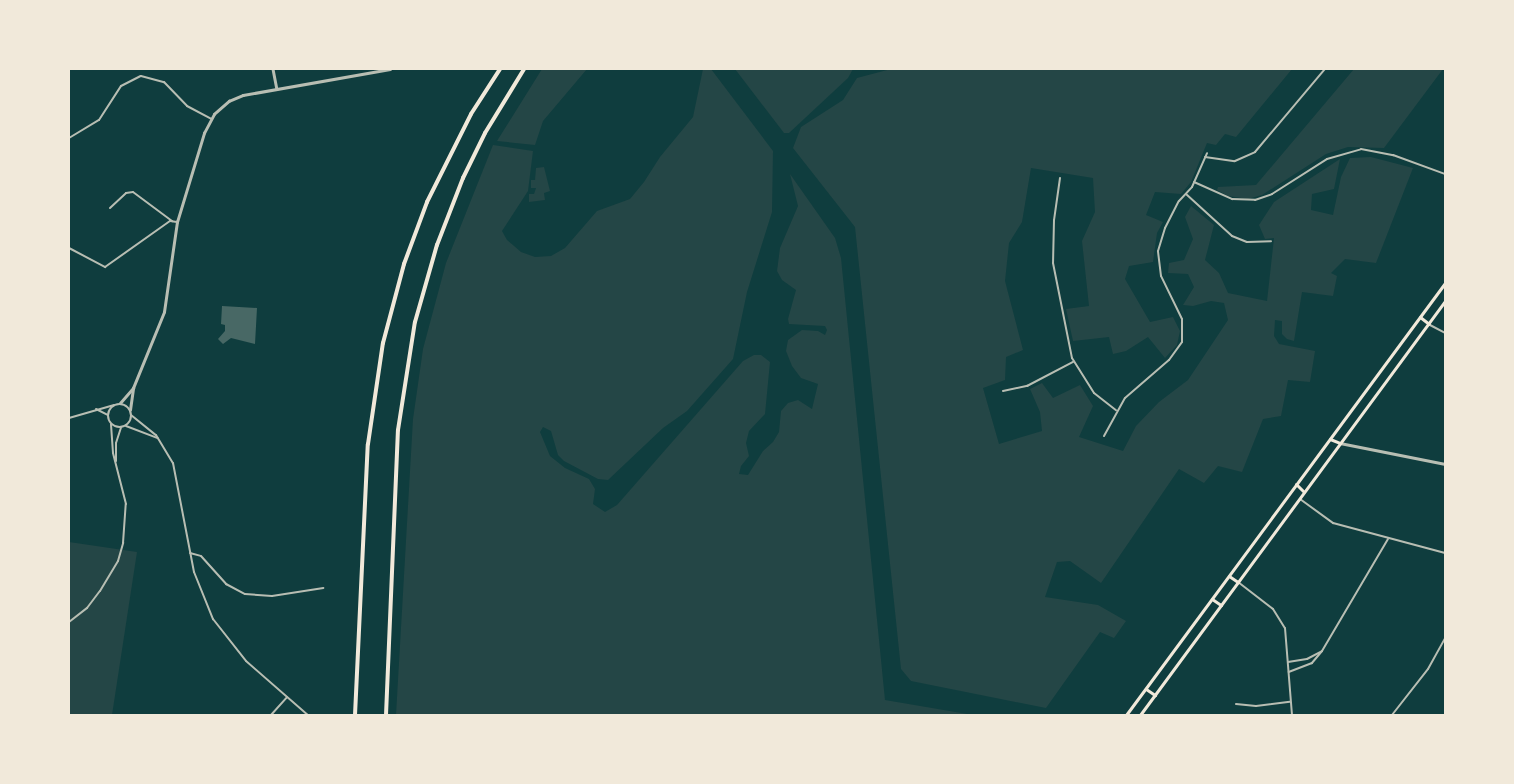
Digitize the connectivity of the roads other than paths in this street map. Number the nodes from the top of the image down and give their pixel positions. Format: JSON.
{"nodes":[{"id":1,"x":273,"y":69,"type":"edge"},
{"id":2,"x":390,"y":69,"type":"edge"},
{"id":3,"x":500,"y":69,"type":"edge"},
{"id":4,"x":524,"y":69,"type":"edge"},
{"id":5,"x":1324,"y":69,"type":"edge"},
{"id":6,"x":277,"y":89,"type":"junction"},
{"id":7,"x":211,"y":119,"type":"junction"},
{"id":8,"x":69,"y":138,"type":"edge"},
{"id":9,"x":1207,"y":153,"type":"dead end"},
{"id":10,"x":1205,"y":157,"type":"junction"},
{"id":11,"x":1445,"y":174,"type":"edge"},
{"id":12,"x":1060,"y":178,"type":"dead end"},
{"id":13,"x":1194,"y":182,"type":"junction"},
{"id":14,"x":1186,"y":194,"type":"junction"},
{"id":15,"x":110,"y":208,"type":"dead end"},
{"id":16,"x":172,"y":221,"type":"junction"},
{"id":17,"x":177,"y":222,"type":"junction"},
{"id":18,"x":1271,"y":241,"type":"dead end"},
{"id":19,"x":69,"y":248,"type":"edge"},
{"id":20,"x":1445,"y":283,"type":"edge"},
{"id":21,"x":1445,"y":301,"type":"edge"},
{"id":22,"x":1420,"y":317,"type":"junction"},
{"id":23,"x":1428,"y":324,"type":"junction"},
{"id":24,"x":1445,"y":333,"type":"edge"},
{"id":25,"x":1073,"y":362,"type":"junction"},
{"id":26,"x":133,"y":388,"type":"junction"},
{"id":27,"x":1003,"y":391,"type":"dead end"},
{"id":28,"x":120,"y":404,"type":"junction"},
{"id":29,"x":114,"y":405,"type":"junction"},
{"id":30,"x":96,"y":409,"type":"junction"},
{"id":31,"x":130,"y":410,"type":"junction"},
{"id":32,"x":1116,"y":410,"type":"junction"},
{"id":33,"x":108,"y":415,"type":"junction"},
{"id":34,"x":131,"y":415,"type":"junction"},
{"id":35,"x":69,"y":418,"type":"edge"},
{"id":36,"x":111,"y":424,"type":"junction"},
{"id":37,"x":126,"y":426,"type":"junction"},
{"id":38,"x":121,"y":428,"type":"junction"},
{"id":39,"x":1104,"y":436,"type":"dead end"},
{"id":40,"x":158,"y":438,"type":"junction"},
{"id":41,"x":1330,"y":439,"type":"junction"},
{"id":42,"x":1340,"y":443,"type":"junction"},
{"id":43,"x":116,"y":461,"type":"junction"},
{"id":44,"x":1445,"y":464,"type":"edge"},
{"id":45,"x":1296,"y":484,"type":"junction"},
{"id":46,"x":1304,"y":492,"type":"junction"},
{"id":47,"x":1300,"y":498,"type":"junction"},
{"id":48,"x":1388,"y":539,"type":"junction"},
{"id":49,"x":190,"y":553,"type":"junction"},
{"id":50,"x":1445,"y":554,"type":"edge"},
{"id":51,"x":1229,"y":576,"type":"junction"},
{"id":52,"x":1238,"y":582,"type":"junction"},
{"id":53,"x":323,"y":588,"type":"dead end"},
{"id":54,"x":1212,"y":599,"type":"junction"},
{"id":55,"x":1221,"y":605,"type":"junction"},
{"id":56,"x":69,"y":622,"type":"edge"},
{"id":57,"x":1445,"y":638,"type":"edge"},
{"id":58,"x":1322,"y":651,"type":"junction"},
{"id":59,"x":1288,"y":662,"type":"junction"},
{"id":60,"x":1288,"y":672,"type":"junction"},
{"id":61,"x":1146,"y":689,"type":"junction"},
{"id":62,"x":1155,"y":695,"type":"junction"},
{"id":63,"x":287,"y":698,"type":"junction"},
{"id":64,"x":1290,"y":702,"type":"junction"},
{"id":65,"x":1236,"y":704,"type":"dead end"},
{"id":66,"x":271,"y":715,"type":"edge"},
{"id":67,"x":308,"y":715,"type":"edge"},
{"id":68,"x":355,"y":715,"type":"edge"},
{"id":69,"x":386,"y":715,"type":"edge"},
{"id":70,"x":1126,"y":715,"type":"edge"},
{"id":71,"x":1140,"y":715,"type":"edge"},
{"id":72,"x":1292,"y":715,"type":"edge"},
{"id":73,"x":1392,"y":715,"type":"edge"}],
"edges":[{"from":1,"to":6,"type":"street"},
{"from":2,"to":6,"type":"street"},
{"from":3,"to":68,"type":"highway"},
{"from":4,"to":69,"type":"highway"},
{"from":5,"to":10,"type":"street"},
{"from":6,"to":7,"type":"street"},
{"from":7,"to":8,"type":"street"},
{"from":7,"to":17,"type":"street"},
{"from":9,"to":10,"type":"street"},
{"from":10,"to":13,"type":"street"},
{"from":11,"to":13,"type":"street"},
{"from":12,"to":25,"type":"street"},
{"from":13,"to":14,"type":"street"},
{"from":14,"to":18,"type":"street"},
{"from":14,"to":32,"type":"street"},
{"from":15,"to":16,"type":"street"},
{"from":16,"to":17,"type":"street"},
{"from":16,"to":19,"type":"street"},
{"from":17,"to":26,"type":"street"},
{"from":20,"to":22,"type":"main road"},
{"from":21,"to":23,"type":"main road"},
{"from":22,"to":23,"type":"main road"},
{"from":22,"to":41,"type":"main road"},
{"from":23,"to":24,"type":"street"},
{"from":23,"to":42,"type":"main road"},
{"from":25,"to":27,"type":"street"},
{"from":25,"to":32,"type":"street"},
{"from":26,"to":28,"type":"street"},
{"from":26,"to":31,"type":"street"},
{"from":28,"to":29,"type":"street"},
{"from":28,"to":31,"type":"street"},
{"from":29,"to":30,"type":"street"},
{"from":29,"to":33,"type":"street"},
{"from":30,"to":33,"type":"street"},
{"from":30,"to":35,"type":"street"},
{"from":31,"to":34,"type":"street"},
{"from":32,"to":39,"type":"street"},
{"from":33,"to":36,"type":"street"},
{"from":34,"to":37,"type":"street"},
{"from":34,"to":40,"type":"street"},
{"from":36,"to":38,"type":"street"},
{"from":36,"to":43,"type":"street"},
{"from":37,"to":38,"type":"street"},
{"from":37,"to":40,"type":"street"},
{"from":38,"to":43,"type":"street"},
{"from":40,"to":49,"type":"street"},
{"from":41,"to":42,"type":"main road"},
{"from":41,"to":45,"type":"main road"},
{"from":42,"to":44,"type":"street"},
{"from":42,"to":46,"type":"main road"},
{"from":43,"to":56,"type":"street"},
{"from":45,"to":46,"type":"main road"},
{"from":45,"to":51,"type":"main road"},
{"from":46,"to":47,"type":"main road"},
{"from":47,"to":48,"type":"street"},
{"from":47,"to":52,"type":"main road"},
{"from":48,"to":50,"type":"street"},
{"from":48,"to":58,"type":"street"},
{"from":49,"to":53,"type":"street"},
{"from":49,"to":63,"type":"street"},
{"from":51,"to":52,"type":"main road"},
{"from":51,"to":54,"type":"main road"},
{"from":52,"to":55,"type":"main road"},
{"from":52,"to":59,"type":"street"},
{"from":54,"to":55,"type":"main road"},
{"from":54,"to":61,"type":"main road"},
{"from":55,"to":62,"type":"main road"},
{"from":57,"to":73,"type":"street"},
{"from":58,"to":59,"type":"street"},
{"from":58,"to":60,"type":"street"},
{"from":59,"to":60,"type":"street"},
{"from":60,"to":64,"type":"street"},
{"from":61,"to":62,"type":"main road"},
{"from":61,"to":70,"type":"main road"},
{"from":62,"to":71,"type":"main road"},
{"from":63,"to":66,"type":"street"},
{"from":63,"to":67,"type":"street"},
{"from":64,"to":65,"type":"street"},
{"from":64,"to":72,"type":"street"}]}
